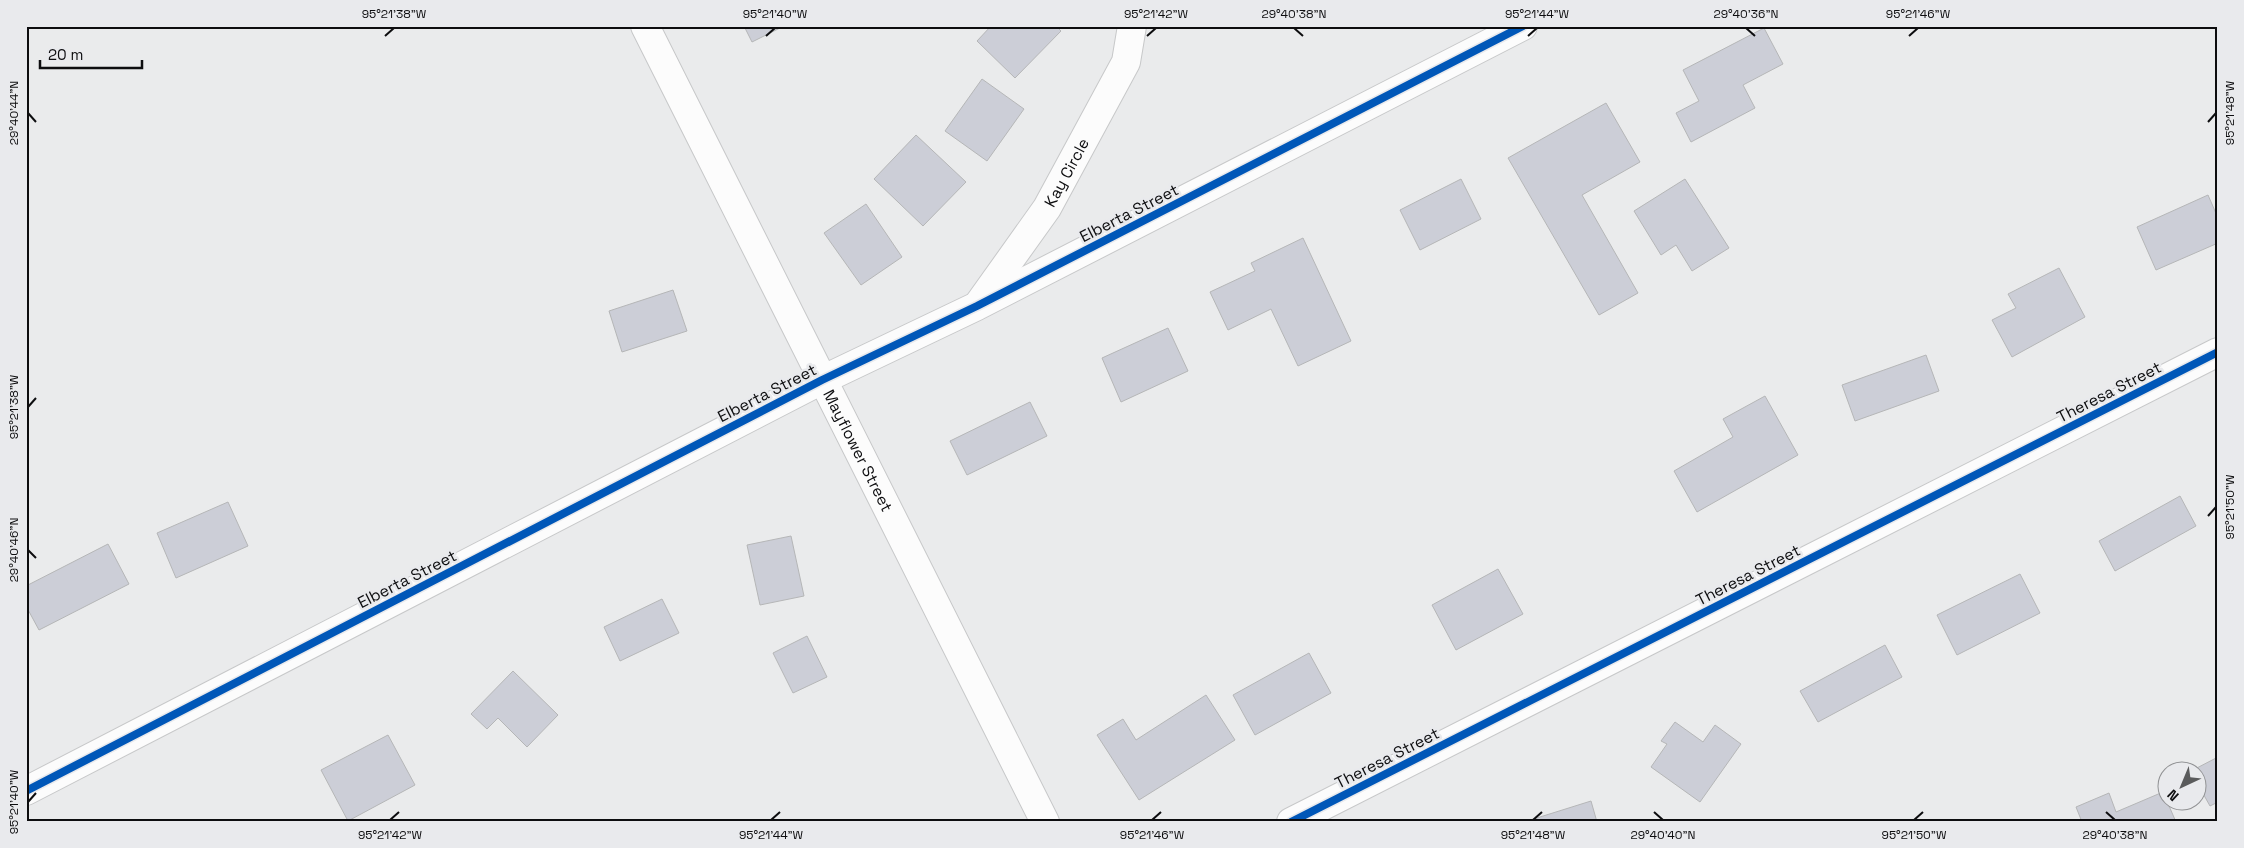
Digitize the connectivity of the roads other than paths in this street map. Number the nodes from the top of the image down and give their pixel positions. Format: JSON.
{"nodes":[{"id":1,"x":645,"y":26,"type":"edge"},
{"id":2,"x":1132,"y":26,"type":"edge"},
{"id":3,"x":1523,"y":26,"type":"edge"},
{"id":4,"x":977,"y":306,"type":"junction"},
{"id":5,"x":2218,"y":352,"type":"edge"},
{"id":6,"x":822,"y":380,"type":"junction"},
{"id":7,"x":26,"y":792,"type":"edge"},
{"id":8,"x":1045,"y":822,"type":"edge"},
{"id":9,"x":1291,"y":822,"type":"edge"}],
"edges":[{"from":1,"to":6,"type":"street","name":"Mayflower Street"},
{"from":2,"to":4,"type":"street","name":"Kay Circle"},
{"from":3,"to":4,"type":"street","name":"Elberta Street"},
{"from":4,"to":6,"type":"street","name":"Elberta Street"},
{"from":5,"to":9,"type":"street","name":"Theresa Street"},
{"from":6,"to":7,"type":"street","name":"Elberta Street"},
{"from":6,"to":8,"type":"street","name":"Mayflower Street"}]}
